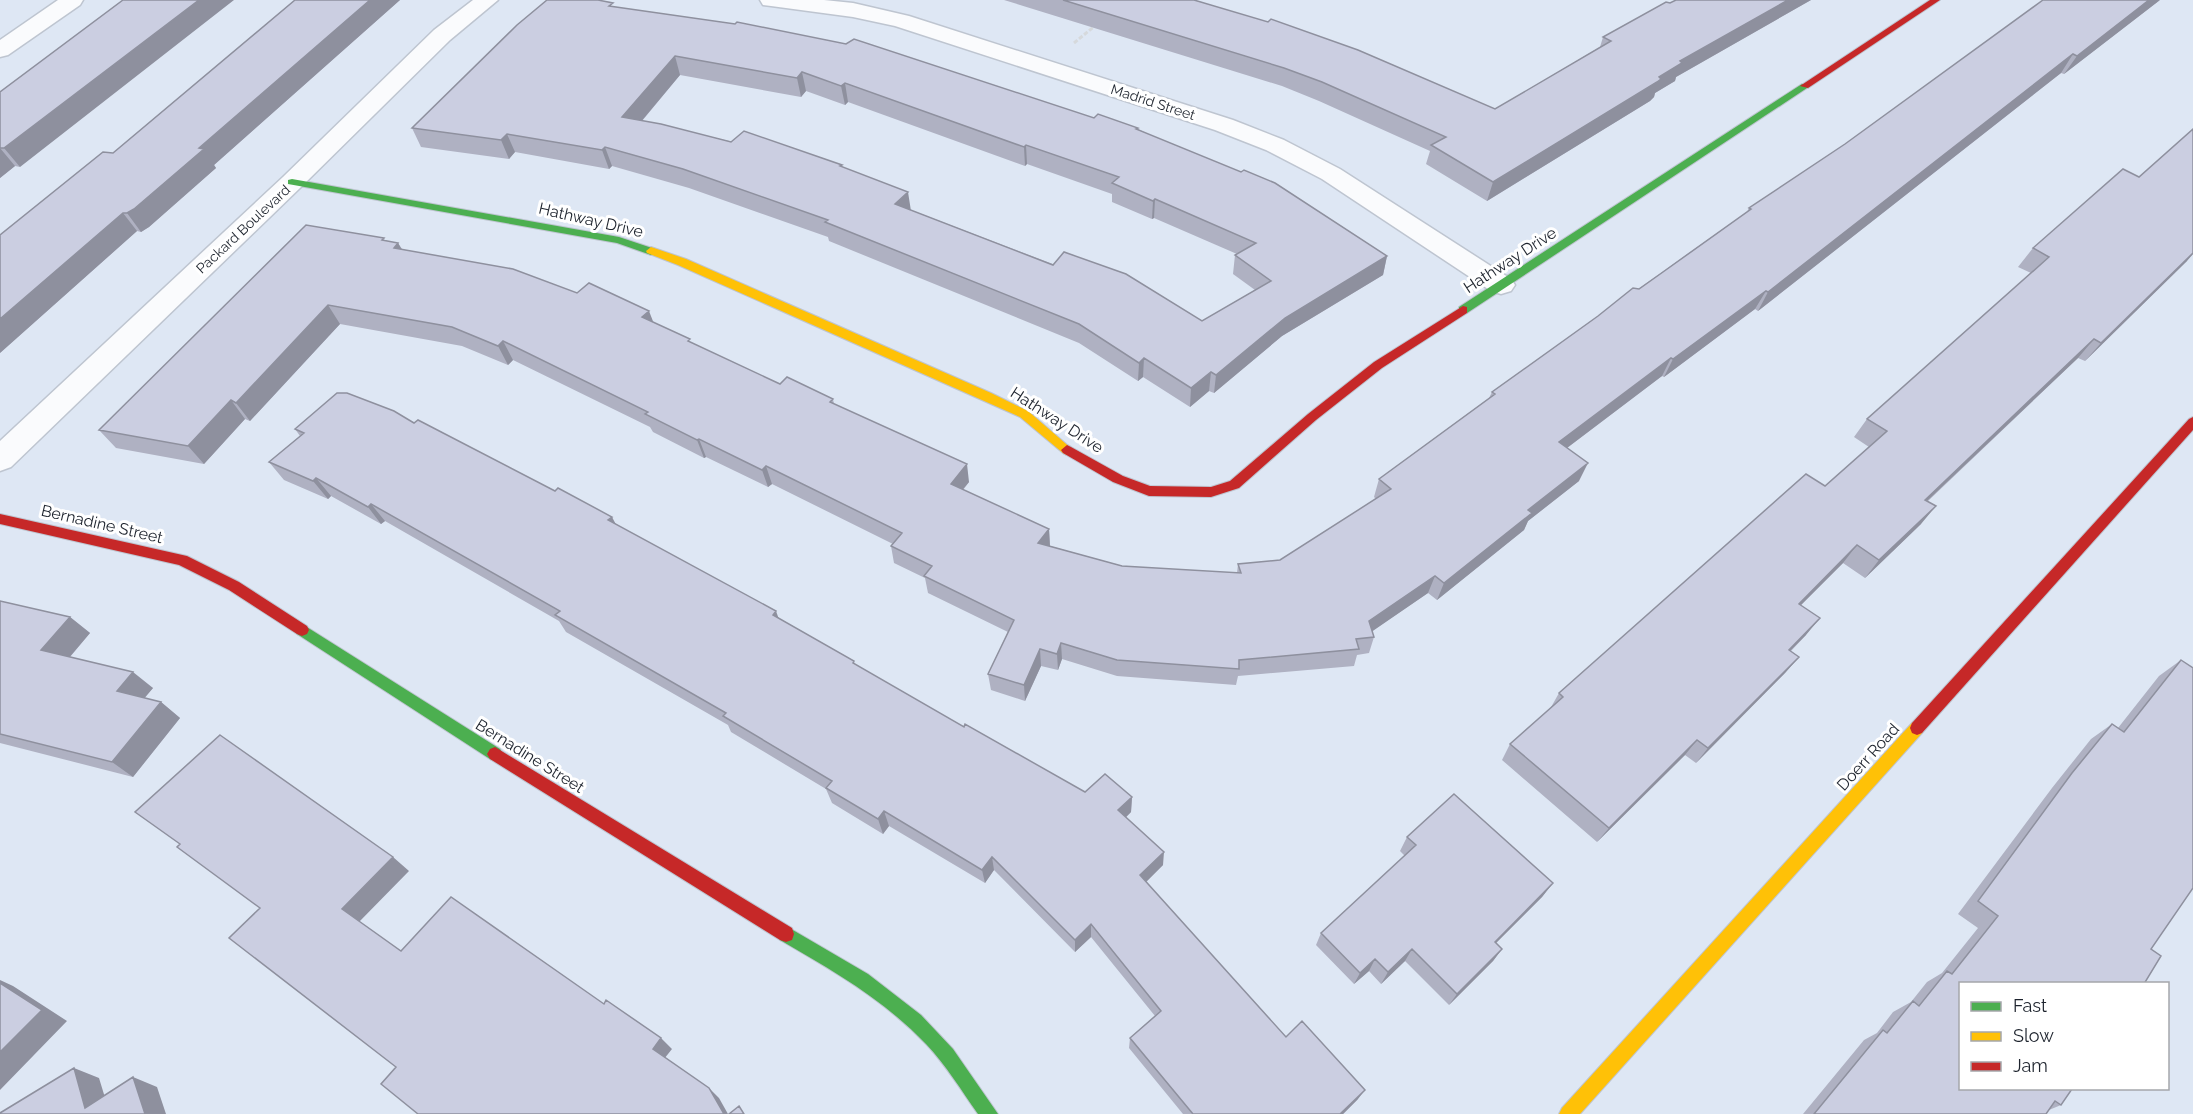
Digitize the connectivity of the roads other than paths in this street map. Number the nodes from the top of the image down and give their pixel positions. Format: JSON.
{"nodes":[{"id":1,"x":72,"y":0,"type":"edge"},
{"id":2,"x":487,"y":0,"type":"edge"},
{"id":3,"x":771,"y":0,"type":"edge"},
{"id":4,"x":1935,"y":0,"type":"edge"},
{"id":5,"x":0,"y":51,"type":"edge"},
{"id":6,"x":292,"y":182,"type":"junction"},
{"id":7,"x":1501,"y":285,"type":"junction"},
{"id":8,"x":2193,"y":422,"type":"edge"},
{"id":9,"x":0,"y":459,"type":"edge"},
{"id":10,"x":0,"y":519,"type":"edge"},
{"id":11,"x":989,"y":1114,"type":"edge"},
{"id":12,"x":1568,"y":1114,"type":"edge"}],
"edges":[{"from":1,"to":5,"type":"street"},
{"from":2,"to":6,"type":"street","name":"Packard Boulevard"},
{"from":3,"to":7,"type":"street","name":"Madrid Street"},
{"from":4,"to":7,"type":"street","name":"Hathway Drive"},
{"from":6,"to":7,"type":"street","name":"Hathway Drive"},
{"from":6,"to":9,"type":"street","name":"Packard Boulevard"},
{"from":8,"to":12,"type":"street","name":"Doerr Road"},
{"from":10,"to":11,"type":"street","name":"Bernadine Street"}]}
